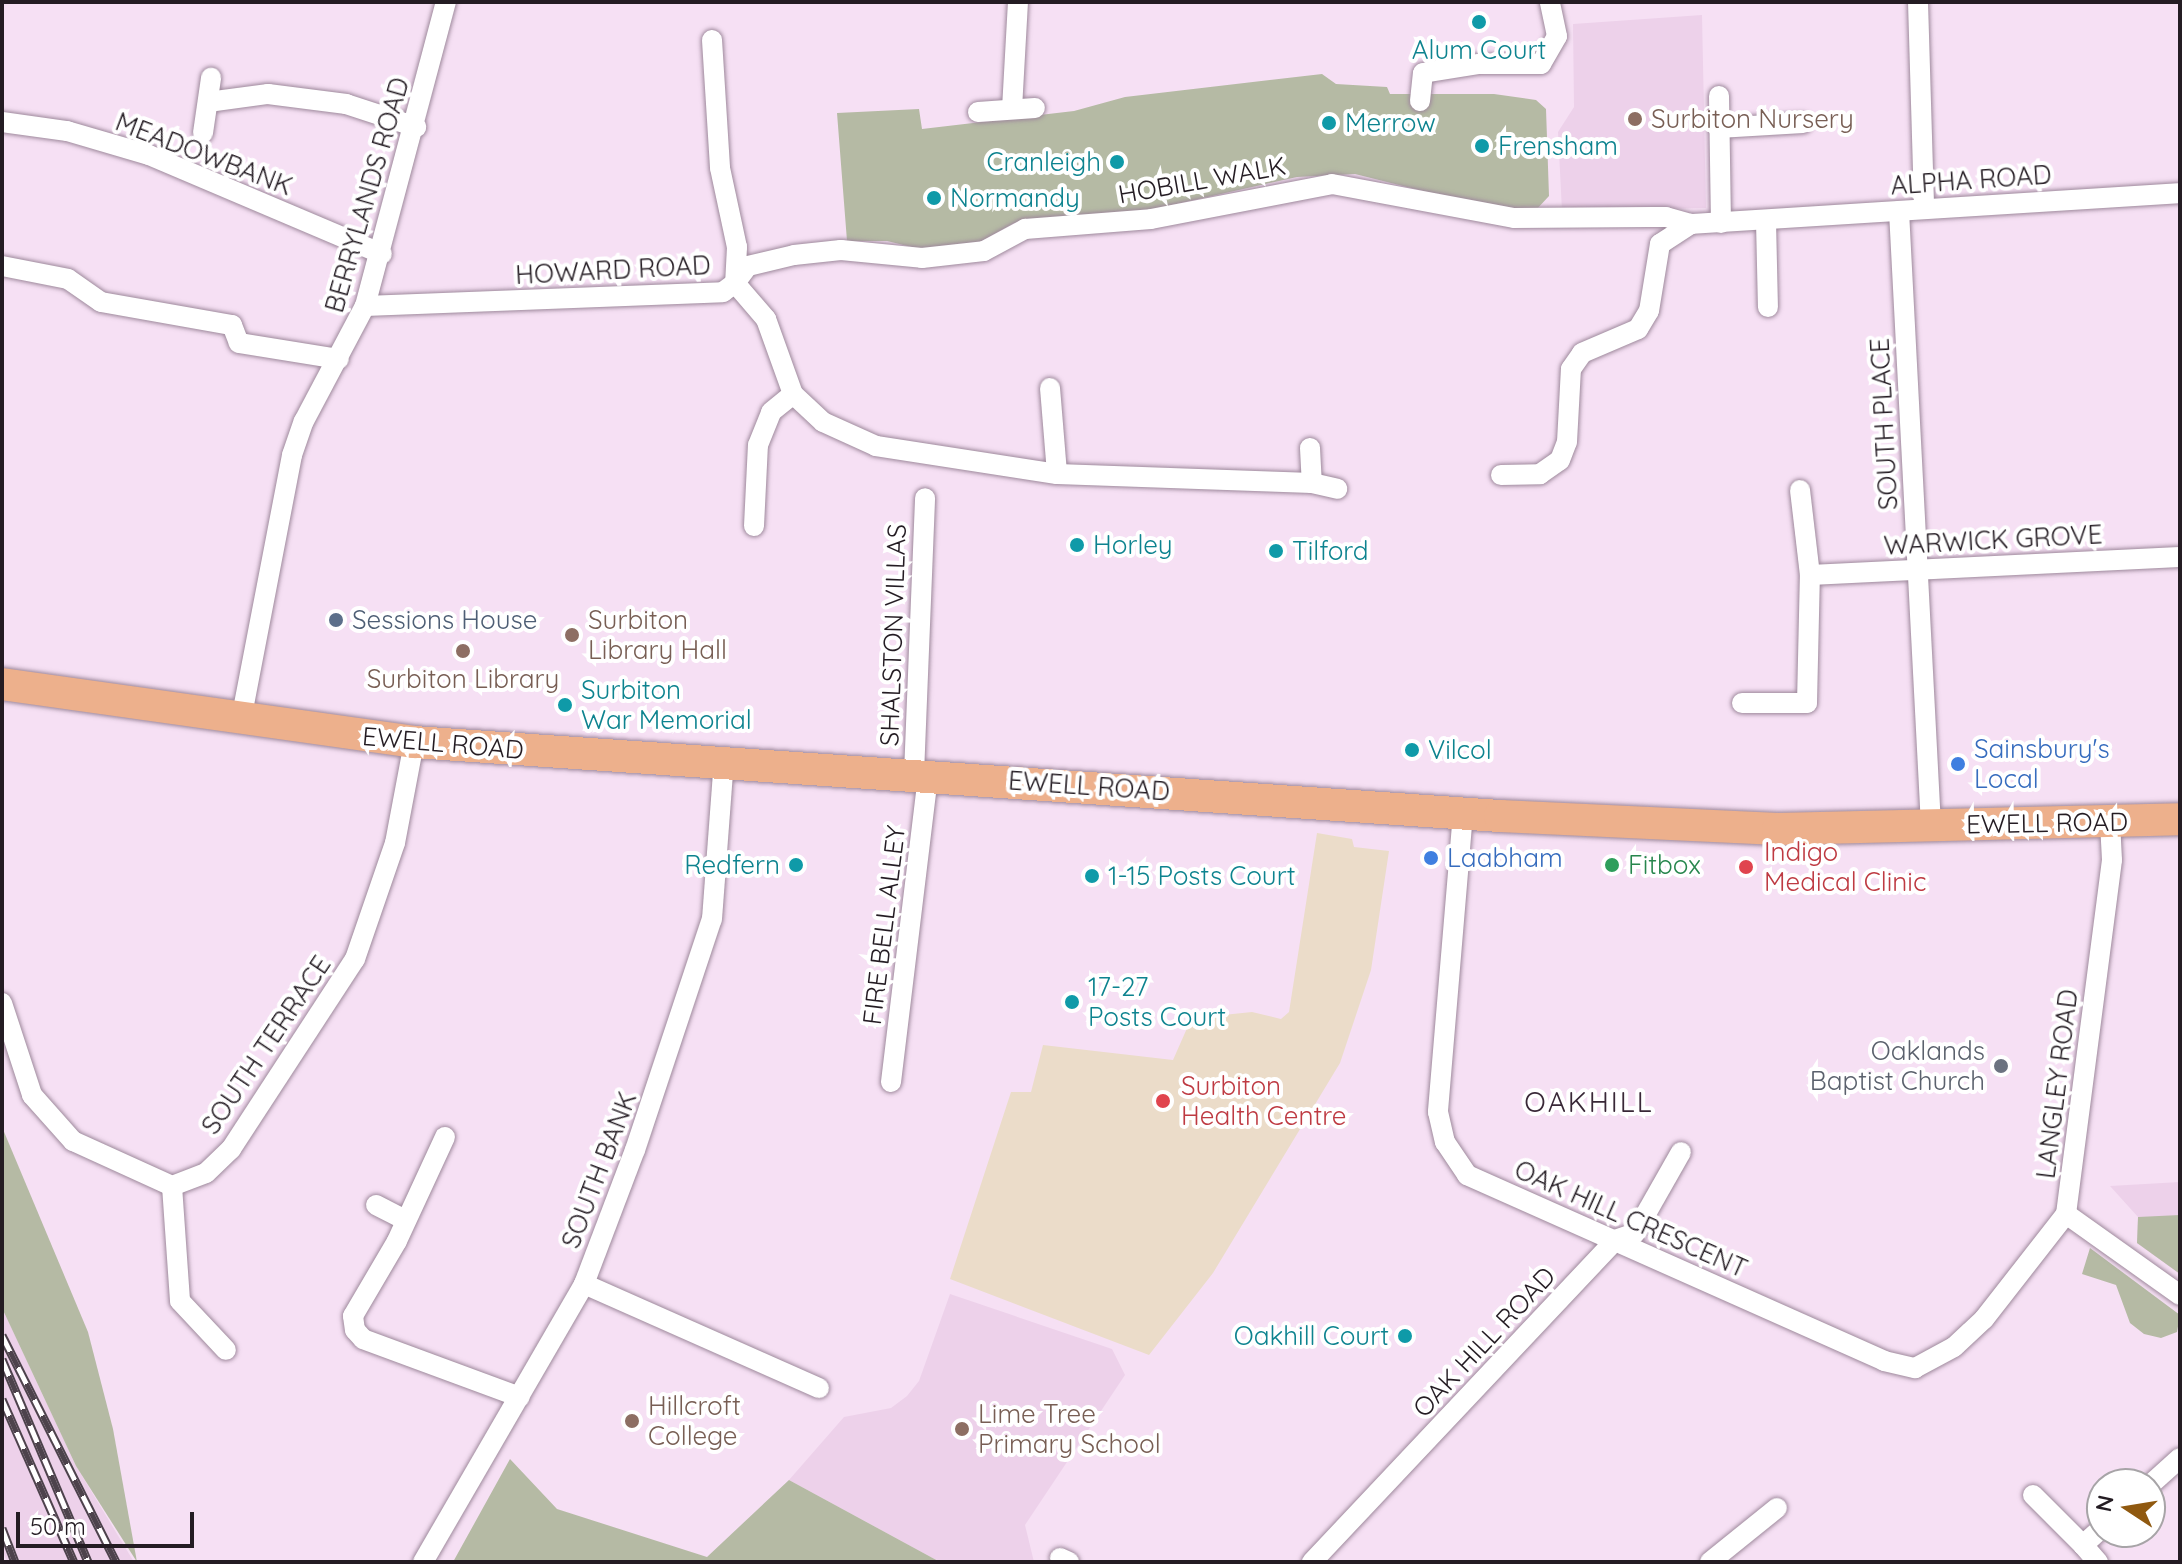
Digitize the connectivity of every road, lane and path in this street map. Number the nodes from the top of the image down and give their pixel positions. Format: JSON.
{"nodes":[{"id":1,"x":446,"y":2,"type":"edge"},
{"id":2,"x":1018,"y":2,"type":"edge"},
{"id":3,"x":1550,"y":2,"type":"edge"},
{"id":4,"x":1918,"y":2,"type":"edge"},
{"id":5,"x":712,"y":40,"type":"dead end"},
{"id":6,"x":211,"y":78,"type":"dead end"},
{"id":7,"x":1719,"y":96,"type":"dead end"},
{"id":8,"x":1420,"y":101,"type":"dead end"},
{"id":9,"x":208,"y":102,"type":"junction"},
{"id":10,"x":1035,"y":108,"type":"dead end"},
{"id":11,"x":1012,"y":109,"type":"junction"},
{"id":12,"x":978,"y":112,"type":"dead end"},
{"id":13,"x":2,"y":122,"type":"edge"},
{"id":14,"x":1803,"y":123,"type":"dead end"},
{"id":15,"x":416,"y":127,"type":"junction"},
{"id":16,"x":1718,"y":128,"type":"junction"},
{"id":17,"x":203,"y":133,"type":"dead end"},
{"id":18,"x":2180,"y":193,"type":"edge"},
{"id":19,"x":1924,"y":209,"type":"junction"},
{"id":20,"x":1899,"y":211,"type":"junction"},
{"id":21,"x":1766,"y":221,"type":"junction"},
{"id":22,"x":1721,"y":223,"type":"junction"},
{"id":23,"x":1691,"y":224,"type":"junction"},
{"id":24,"x":382,"y":254,"type":"junction"},
{"id":25,"x":2,"y":266,"type":"edge"},
{"id":26,"x":735,"y":283,"type":"junction"},
{"id":27,"x":365,"y":306,"type":"junction"},
{"id":28,"x":1768,"y":307,"type":"dead end"},
{"id":29,"x":339,"y":359,"type":"junction"},
{"id":30,"x":1050,"y":388,"type":"dead end"},
{"id":31,"x":793,"y":394,"type":"junction"},
{"id":32,"x":1310,"y":448,"type":"dead end"},
{"id":33,"x":1057,"y":474,"type":"junction"},
{"id":34,"x":1501,"y":475,"type":"dead end"},
{"id":35,"x":1312,"y":483,"type":"junction"},
{"id":36,"x":1337,"y":489,"type":"dead end"},
{"id":37,"x":1800,"y":490,"type":"dead end"},
{"id":38,"x":925,"y":498,"type":"dead end"},
{"id":39,"x":754,"y":526,"type":"dead end"},
{"id":40,"x":2180,"y":557,"type":"edge"},
{"id":41,"x":1918,"y":572,"type":"junction"},
{"id":42,"x":1810,"y":575,"type":"junction"},
{"id":43,"x":2,"y":684,"type":"edge"},
{"id":44,"x":1742,"y":703,"type":"dead end"},
{"id":45,"x":241,"y":720,"type":"junction"},
{"id":46,"x":414,"y":742,"type":"junction"},
{"id":47,"x":724,"y":761,"type":"junction"},
{"id":48,"x":921,"y":775,"type":"junction"},
{"id":49,"x":1463,"y":813,"type":"junction"},
{"id":50,"x":2180,"y":819,"type":"edge"},
{"id":51,"x":2110,"y":822,"type":"junction"},
{"id":52,"x":1931,"y":826,"type":"junction"},
{"id":53,"x":2,"y":1003,"type":"edge"},
{"id":54,"x":891,"y":1082,"type":"dead end"},
{"id":55,"x":445,"y":1137,"type":"dead end"},
{"id":56,"x":1681,"y":1152,"type":"dead end"},
{"id":57,"x":172,"y":1186,"type":"junction"},
{"id":58,"x":376,"y":1205,"type":"dead end"},
{"id":59,"x":2066,"y":1214,"type":"junction"},
{"id":60,"x":404,"y":1219,"type":"junction"},
{"id":61,"x":1615,"y":1240,"type":"junction"},
{"id":62,"x":584,"y":1284,"type":"junction"},
{"id":63,"x":2180,"y":1295,"type":"edge"},
{"id":64,"x":226,"y":1350,"type":"dead end"},
{"id":65,"x":819,"y":1388,"type":"dead end"},
{"id":66,"x":520,"y":1397,"type":"junction"},
{"id":67,"x":2033,"y":1495,"type":"dead end"},
{"id":68,"x":1777,"y":1508,"type":"dead end"},
{"id":69,"x":2086,"y":1542,"type":"edge"},
{"id":70,"x":2083,"y":1545,"type":"junction"},
{"id":71,"x":423,"y":1562,"type":"edge"},
{"id":72,"x":1312,"y":1562,"type":"edge"},
{"id":73,"x":1710,"y":1562,"type":"edge"},
{"id":74,"x":2098,"y":1562,"type":"edge"}],
"edges":[{"from":1,"to":15,"type":"street","name":"BERRYLANDS ROAD"},
{"from":2,"to":11,"type":"street"},
{"from":3,"to":8,"type":"street"},
{"from":4,"to":19,"type":"street"},
{"from":5,"to":26,"type":"street"},
{"from":6,"to":9,"type":"street"},
{"from":7,"to":16,"type":"street"},
{"from":9,"to":15,"type":"street"},
{"from":9,"to":17,"type":"street"},
{"from":10,"to":11,"type":"street"},
{"from":11,"to":12,"type":"street"},
{"from":13,"to":24,"type":"street","name":"MEADOWBANK"},
{"from":14,"to":16,"type":"street"},
{"from":15,"to":24,"type":"street","name":"BERRYLANDS ROAD"},
{"from":16,"to":22,"type":"street"},
{"from":18,"to":19,"type":"street","name":"ALPHA ROAD"},
{"from":19,"to":20,"type":"street","name":"ALPHA ROAD"},
{"from":20,"to":21,"type":"street","name":"ALPHA ROAD"},
{"from":20,"to":41,"type":"street","name":"SOUTH PLACE"},
{"from":21,"to":22,"type":"street","name":"ALPHA ROAD"},
{"from":21,"to":28,"type":"street"},
{"from":22,"to":23,"type":"street","name":"ALPHA ROAD"},
{"from":23,"to":26,"type":"street","name":"HOBILL WALK"},
{"from":23,"to":34,"type":"street"},
{"from":24,"to":27,"type":"street","name":"BERRYLANDS ROAD"},
{"from":25,"to":29,"type":"street"},
{"from":26,"to":27,"type":"street","name":"HOWARD ROAD"},
{"from":26,"to":31,"type":"street","name":"HOWARD ROAD"},
{"from":27,"to":29,"type":"street","name":"BERRYLANDS ROAD"},
{"from":29,"to":45,"type":"street","name":"BERRYLANDS ROAD"},
{"from":30,"to":33,"type":"street"},
{"from":31,"to":33,"type":"street","name":"HOWARD ROAD"},
{"from":31,"to":39,"type":"street"},
{"from":32,"to":35,"type":"street"},
{"from":33,"to":35,"type":"street","name":"HOWARD ROAD"},
{"from":35,"to":36,"type":"street","name":"HOWARD ROAD"},
{"from":37,"to":42,"type":"street"},
{"from":38,"to":48,"type":"street","name":"SHALSTON VILLAS"},
{"from":40,"to":41,"type":"street","name":"WARWICK GROVE"},
{"from":41,"to":42,"type":"street","name":"WARWICK GROVE"},
{"from":41,"to":52,"type":"street","name":"SOUTH PLACE"},
{"from":42,"to":44,"type":"street"},
{"from":43,"to":45,"type":"main road","name":"EWELL ROAD"},
{"from":45,"to":46,"type":"main road","name":"EWELL ROAD"},
{"from":46,"to":47,"type":"main road","name":"EWELL ROAD"},
{"from":46,"to":57,"type":"street","name":"SOUTH TERRACE"},
{"from":47,"to":48,"type":"main road","name":"EWELL ROAD"},
{"from":47,"to":62,"type":"street","name":"SOUTH BANK"},
{"from":48,"to":49,"type":"main road","name":"EWELL ROAD"},
{"from":48,"to":54,"type":"street","name":"FIRE BELL ALLEY"},
{"from":49,"to":52,"type":"main road","name":"EWELL ROAD"},
{"from":49,"to":61,"type":"street","name":"OAK HILL CRESCENT"},
{"from":50,"to":51,"type":"main road","name":"EWELL ROAD"},
{"from":51,"to":52,"type":"main road","name":"EWELL ROAD"},
{"from":51,"to":59,"type":"street","name":"LANGLEY ROAD"},
{"from":53,"to":57,"type":"street"},
{"from":55,"to":60,"type":"street"},
{"from":56,"to":61,"type":"street","name":"OAK HILL ROAD"},
{"from":57,"to":64,"type":"street"},
{"from":58,"to":60,"type":"street"},
{"from":59,"to":61,"type":"street","name":"OAK HILL CRESCENT"},
{"from":59,"to":63,"type":"street","name":"LANGLEY ROAD"},
{"from":60,"to":66,"type":"street"},
{"from":61,"to":72,"type":"street","name":"OAK HILL ROAD"},
{"from":62,"to":65,"type":"street"},
{"from":62,"to":66,"type":"street","name":"SOUTH BANK"},
{"from":66,"to":71,"type":"street","name":"SOUTH BANK"},
{"from":67,"to":70,"type":"street"},
{"from":68,"to":73,"type":"street"},
{"from":69,"to":70,"type":"street"},
{"from":70,"to":74,"type":"street"}]}
